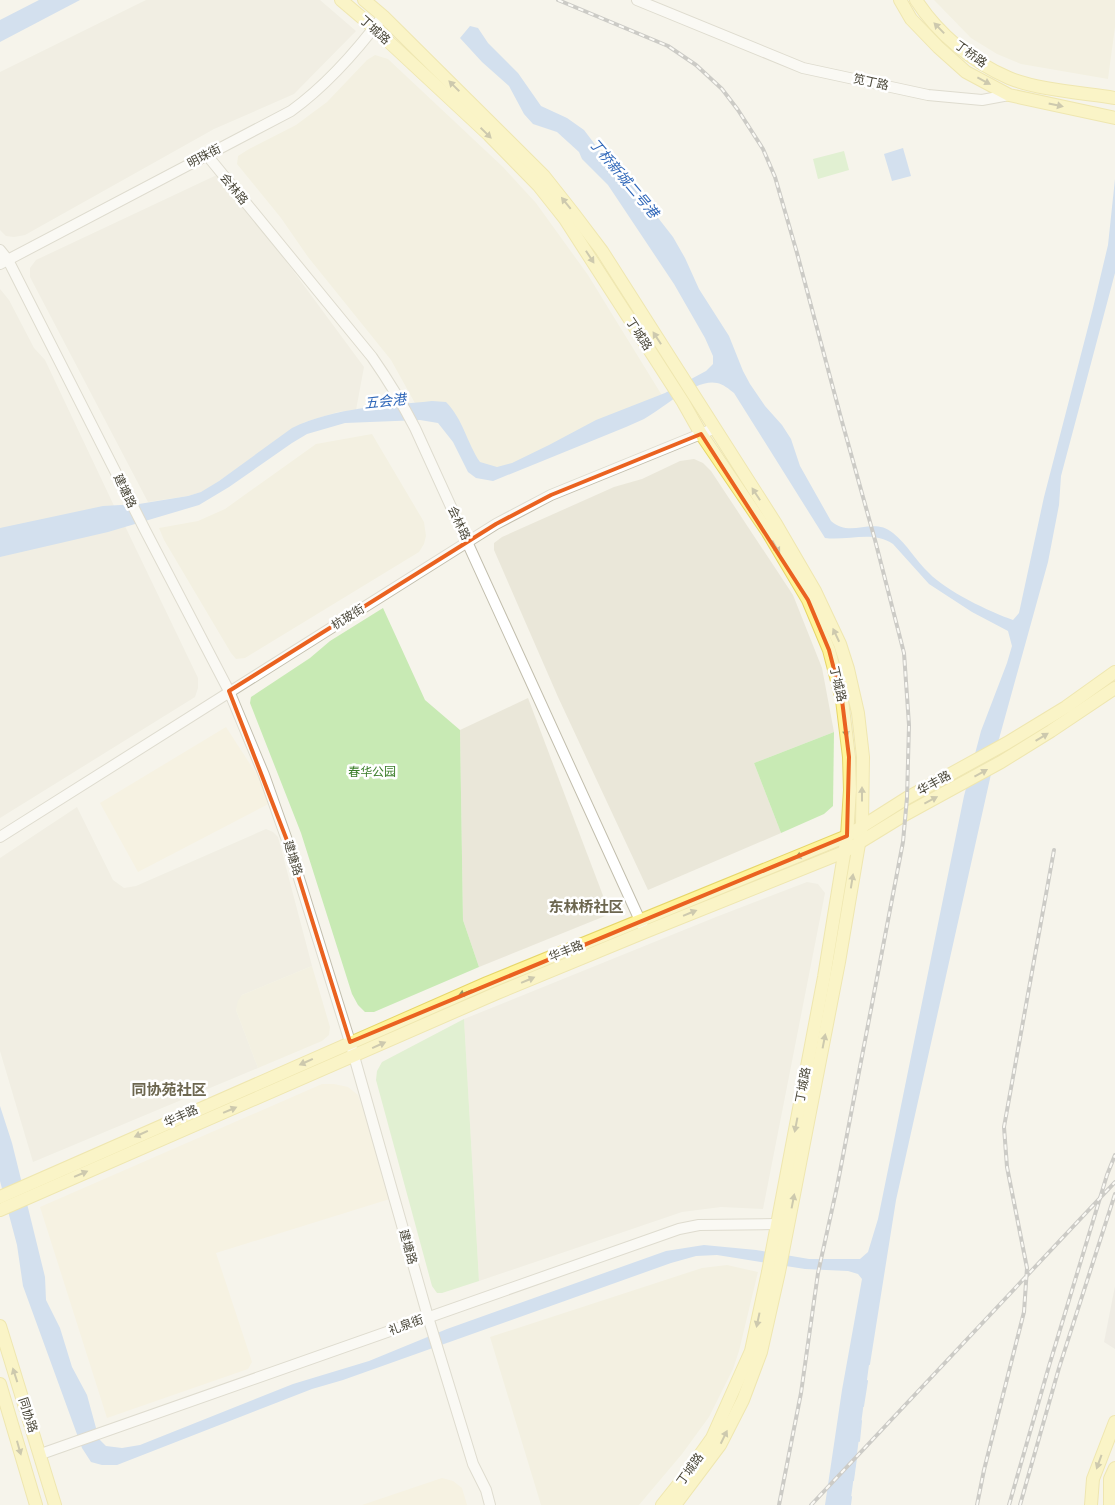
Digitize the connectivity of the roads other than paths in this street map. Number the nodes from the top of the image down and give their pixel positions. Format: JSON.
{"nodes":[{"id":1,"x":341,"y":0,"type":"edge"},
{"id":2,"x":364,"y":0,"type":"edge"},
{"id":3,"x":637,"y":0,"type":"edge"},
{"id":4,"x":900,"y":0,"type":"edge"},
{"id":5,"x":916,"y":0,"type":"edge"},
{"id":6,"x":383,"y":16,"type":"junction"},
{"id":7,"x":374,"y":28,"type":"junction"},
{"id":8,"x":1009,"y":95,"type":"junction"},
{"id":9,"x":1115,"y":98,"type":"edge"},
{"id":10,"x":1115,"y":118,"type":"edge"},
{"id":11,"x":206,"y":154,"type":"junction"},
{"id":12,"x":0,"y":250,"type":"edge"},
{"id":13,"x":4,"y":262,"type":"edge"},
{"id":14,"x":677,"y":381,"type":"junction"},
{"id":15,"x":689,"y":399,"type":"junction"},
{"id":16,"x":713,"y":429,"type":"junction"},
{"id":17,"x":701,"y":434,"type":"junction"},
{"id":18,"x":468,"y":542,"type":"junction"},
{"id":19,"x":1115,"y":672,"type":"edge"},
{"id":20,"x":1115,"y":688,"type":"edge"},
{"id":21,"x":229,"y":691,"type":"junction"},
{"id":22,"x":862,"y":826,"type":"junction"},
{"id":23,"x":847,"y":836,"type":"junction"},
{"id":24,"x":0,"y":837,"type":"edge"},
{"id":25,"x":859,"y":842,"type":"junction"},
{"id":26,"x":844,"y":852,"type":"junction"},
{"id":27,"x":642,"y":926,"type":"junction"},
{"id":28,"x":350,"y":1042,"type":"junction"},
{"id":29,"x":354,"y":1056,"type":"junction"},
{"id":30,"x":34,"y":1188,"type":"junction"},
{"id":31,"x":1,"y":1203,"type":"edge"},
{"id":32,"x":776,"y":1224,"type":"junction"},
{"id":33,"x":778,"y":1248,"type":"junction"},
{"id":34,"x":774,"y":1272,"type":"junction"},
{"id":35,"x":428,"y":1317,"type":"junction"},
{"id":36,"x":0,"y":1326,"type":"edge"},
{"id":37,"x":0,"y":1384,"type":"edge"},
{"id":38,"x":1115,"y":1422,"type":"edge"},
{"id":39,"x":41,"y":1454,"type":"junction"},
{"id":40,"x":1115,"y":1468,"type":"edge"},
{"id":41,"x":36,"y":1505,"type":"edge"},
{"id":42,"x":55,"y":1505,"type":"edge"},
{"id":43,"x":490,"y":1505,"type":"edge"},
{"id":44,"x":662,"y":1505,"type":"edge"},
{"id":45,"x":676,"y":1505,"type":"edge"},
{"id":46,"x":1091,"y":1505,"type":"edge"},
{"id":47,"x":1110,"y":1505,"type":"edge"}],
"edges":[{"from":1,"to":7,"type":"main road","name":"丁城路"},
{"from":2,"to":6,"type":"main road","name":"丁城路"},
{"from":3,"to":8,"type":"street","name":"笕丁路"},
{"from":4,"to":8,"type":"main road","name":"丁桥路","one_way":true},
{"from":9,"to":5,"type":"main road","name":"丁桥路","one_way":true},
{"from":6,"to":7,"type":"street","name":"明珠街"},
{"from":14,"to":6,"type":"main road","name":"丁城路","one_way":true},
{"from":7,"to":11,"type":"street","name":"明珠街"},
{"from":7,"to":14,"type":"main road","name":"丁城路","one_way":true},
{"from":8,"to":10,"type":"main road","name":"笕丁路","one_way":true},
{"from":11,"to":13,"type":"street","name":"明珠街"},
{"from":11,"to":18,"type":"street","name":"会林路"},
{"from":12,"to":13,"type":"street","name":"建塘路"},
{"from":13,"to":21,"type":"street","name":"建塘路"},
{"from":14,"to":15,"type":"main road","name":"丁城路"},
{"from":15,"to":16,"type":"main road","name":"丁城路"},
{"from":15,"to":17,"type":"main road","name":"丁城路"},
{"from":16,"to":17,"type":"street","name":"杭玻街"},
{"from":22,"to":16,"type":"main road","name":"丁城路","one_way":true},
{"from":17,"to":18,"type":"street","name":"杭玻街"},
{"from":17,"to":23,"type":"main road","name":"丁城路","one_way":true},
{"from":18,"to":21,"type":"street","name":"杭玻街"},
{"from":18,"to":27,"type":"street","name":"会林路"},
{"from":19,"to":22,"type":"main road","name":"华丰路"},
{"from":25,"to":20,"type":"main road","name":"华丰路","one_way":true},
{"from":21,"to":24,"type":"street","name":"杭玻街"},
{"from":21,"to":28,"type":"street","name":"建塘路"},
{"from":22,"to":23,"type":"main road","name":"华丰路"},
{"from":22,"to":25,"type":"main road","name":"丁城路"},
{"from":23,"to":26,"type":"main road","name":"丁城路"},
{"from":23,"to":27,"type":"main road","name":"华丰路","one_way":true},
{"from":25,"to":26,"type":"main road","name":"华丰路"},
{"from":33,"to":25,"type":"main road","name":"丁城路","one_way":true},
{"from":27,"to":26,"type":"main road","name":"华丰路","one_way":true},
{"from":26,"to":32,"type":"main road","name":"丁城路","one_way":true},
{"from":27,"to":28,"type":"main road","name":"华丰路","one_way":true},
{"from":29,"to":27,"type":"main road","name":"华丰路","one_way":true},
{"from":28,"to":29,"type":"street","name":"建塘路"},
{"from":28,"to":30,"type":"main road","name":"华丰路","one_way":true},
{"from":30,"to":29,"type":"main road","name":"华丰路","one_way":true},
{"from":29,"to":35,"type":"street","name":"建塘路"},
{"from":30,"to":31,"type":"main road","name":"华丰路"},
{"from":32,"to":33,"type":"main road","name":"丁城路"},
{"from":32,"to":35,"type":"street","name":"礼泉街"},
{"from":33,"to":34,"type":"main road","name":"丁城路"},
{"from":34,"to":44,"type":"main road","name":"丁城路","one_way":true},
{"from":45,"to":34,"type":"main road","name":"丁城路","one_way":true},
{"from":35,"to":39,"type":"street","name":"礼泉街"},
{"from":35,"to":43,"type":"street","name":"建塘路"},
{"from":39,"to":36,"type":"main road","name":"同协路","one_way":true},
{"from":37,"to":41,"type":"main road","name":"同协路","one_way":true},
{"from":38,"to":46,"type":"main road","one_way":true},
{"from":39,"to":42,"type":"main road","name":"同协路"},
{"from":40,"to":47,"type":"main road"}]}
